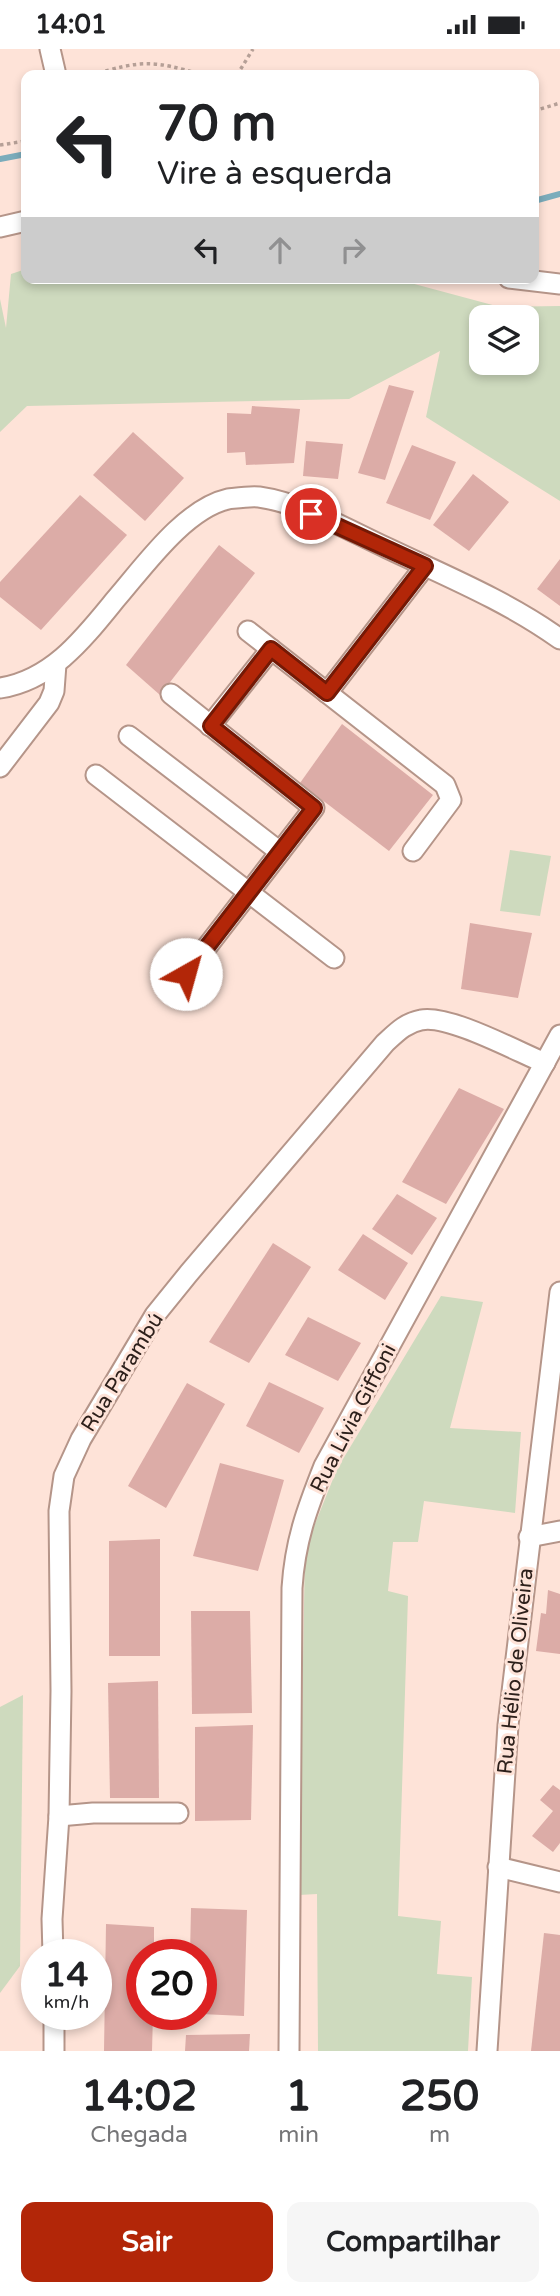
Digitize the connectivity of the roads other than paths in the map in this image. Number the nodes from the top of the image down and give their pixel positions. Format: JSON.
{"nodes":[{"id":1,"x":50,"y":49,"type":"edge"},
{"id":2,"x":54,"y":70,"type":"edge"},
{"id":3,"x":21,"y":222,"type":"edge"},
{"id":4,"x":0,"y":227,"type":"edge"},
{"id":5,"x":539,"y":282,"type":"edge"},
{"id":6,"x":560,"y":284,"type":"edge"},
{"id":7,"x":425,"y":566,"type":"junction"},
{"id":8,"x":248,"y":631,"type":"dead end"},
{"id":9,"x":560,"y":639,"type":"edge"},
{"id":10,"x":271,"y":649,"type":"junction"},
{"id":11,"x":56,"y":664,"type":"junction"},
{"id":12,"x":0,"y":688,"type":"edge"},
{"id":13,"x":327,"y":693,"type":"junction"},
{"id":14,"x":171,"y":694,"type":"dead end"},
{"id":15,"x":211,"y":726,"type":"junction"},
{"id":16,"x":128,"y":736,"type":"dead end"},
{"id":17,"x":0,"y":767,"type":"edge"},
{"id":18,"x":96,"y":775,"type":"dead end"},
{"id":19,"x":413,"y":851,"type":"dead end"},
{"id":20,"x":280,"y":852,"type":"junction"},
{"id":21,"x":248,"y":894,"type":"junction"},
{"id":22,"x":334,"y":958,"type":"dead end"},
{"id":23,"x":186,"y":974,"type":"dead end"},
{"id":24,"x":560,"y":1035,"type":"edge"},
{"id":25,"x":545,"y":1063,"type":"junction"},
{"id":26,"x":560,"y":1292,"type":"edge"},
{"id":27,"x":560,"y":1531,"type":"edge"},
{"id":28,"x":529,"y":1537,"type":"junction"},
{"id":29,"x":178,"y":1813,"type":"dead end"},
{"id":30,"x":59,"y":1816,"type":"junction"},
{"id":31,"x":498,"y":1867,"type":"junction"},
{"id":32,"x":560,"y":1882,"type":"edge"},
{"id":33,"x":53,"y":1939,"type":"edge"},
{"id":34,"x":54,"y":2030,"type":"edge"},
{"id":35,"x":54,"y":2051,"type":"edge"},
{"id":36,"x":289,"y":2051,"type":"edge"},
{"id":37,"x":487,"y":2051,"type":"edge"}],
"edges":[{"from":1,"to":2,"type":"street"},
{"from":3,"to":4,"type":"street"},
{"from":5,"to":6,"type":"street"},
{"from":7,"to":9,"type":"street"},
{"from":7,"to":11,"type":"street"},
{"from":7,"to":13,"type":"street"},
{"from":8,"to":10,"type":"street"},
{"from":10,"to":13,"type":"street"},
{"from":10,"to":15,"type":"street"},
{"from":11,"to":12,"type":"street"},
{"from":11,"to":17,"type":"street"},
{"from":13,"to":19,"type":"street"},
{"from":14,"to":15,"type":"street"},
{"from":15,"to":20,"type":"street"},
{"from":16,"to":20,"type":"street"},
{"from":18,"to":21,"type":"street"},
{"from":20,"to":21,"type":"street"},
{"from":21,"to":22,"type":"street"},
{"from":21,"to":23,"type":"street"},
{"from":24,"to":25,"type":"street","name":"Rua Lívia Giffoni"},
{"from":25,"to":30,"type":"street","name":"Rua Parambú"},
{"from":25,"to":36,"type":"street","name":"Rua Lívia Giffoni"},
{"from":26,"to":28,"type":"street","name":"Rua Hélio de Oliveira"},
{"from":27,"to":28,"type":"street"},
{"from":28,"to":31,"type":"street","name":"Rua Hélio de Oliveira"},
{"from":29,"to":30,"type":"street"},
{"from":30,"to":33,"type":"street","name":"Rua Parambú"},
{"from":31,"to":32,"type":"street"},
{"from":31,"to":37,"type":"street","name":"Rua Hélio de Oliveira"},
{"from":34,"to":35,"type":"street"}]}
